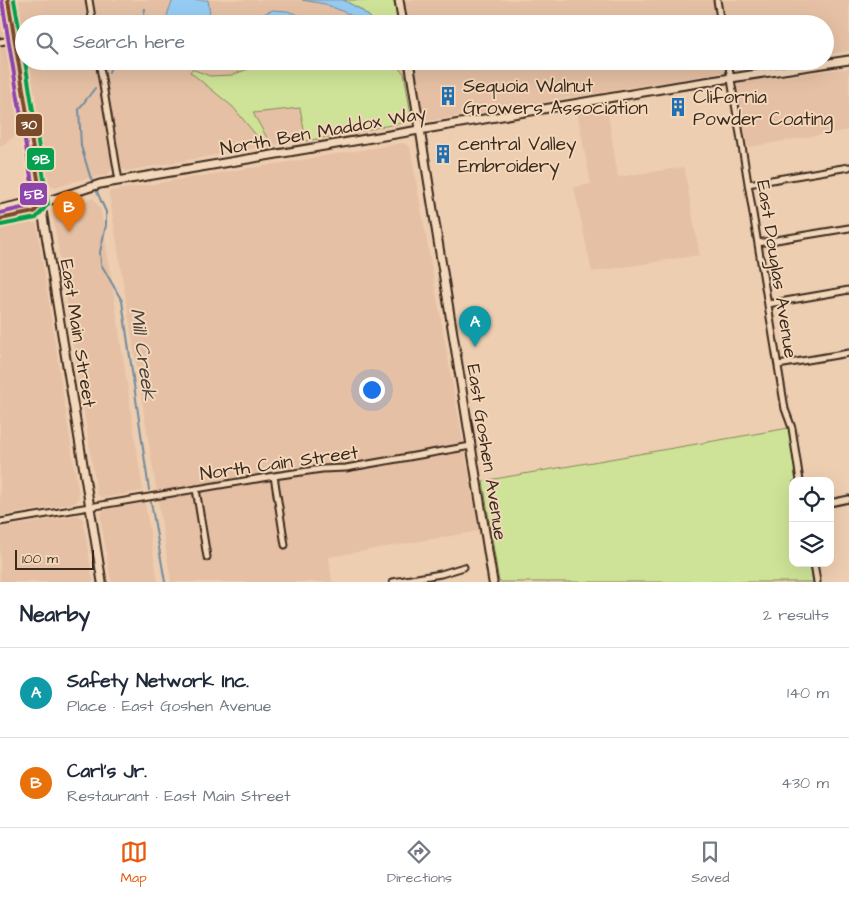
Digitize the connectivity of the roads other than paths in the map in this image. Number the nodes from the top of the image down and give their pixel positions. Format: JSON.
{"nodes":[{"id":1,"x":8,"y":0,"type":"edge"},
{"id":2,"x":89,"y":0,"type":"edge"},
{"id":3,"x":399,"y":0,"type":"edge"},
{"id":4,"x":717,"y":0,"type":"edge"},
{"id":5,"x":92,"y":15,"type":"edge"},
{"id":6,"x":402,"y":15,"type":"edge"},
{"id":7,"x":720,"y":15,"type":"edge"},
{"id":8,"x":15,"y":40,"type":"joint"},
{"id":9,"x":0,"y":42,"type":"edge"},
{"id":10,"x":849,"y":60,"type":"edge"},
{"id":11,"x":834,"y":62,"type":"edge"},
{"id":12,"x":20,"y":70,"type":"edge"},
{"id":13,"x":100,"y":70,"type":"edge"},
{"id":14,"x":410,"y":70,"type":"edge"},
{"id":15,"x":729,"y":70,"type":"edge"},
{"id":16,"x":783,"y":70,"type":"edge"},
{"id":17,"x":730,"y":78,"type":"junction"},
{"id":18,"x":420,"y":130,"type":"junction"},
{"id":19,"x":849,"y":167,"type":"edge"},
{"id":20,"x":119,"y":181,"type":"junction"},
{"id":21,"x":748,"y":184,"type":"junction"},
{"id":22,"x":42,"y":203,"type":"junction"},
{"id":23,"x":0,"y":209,"type":"edge"},
{"id":24,"x":0,"y":219,"type":"edge"},
{"id":25,"x":849,"y":228,"type":"edge"},
{"id":26,"x":758,"y":243,"type":"junction"},
{"id":27,"x":849,"y":290,"type":"edge"},
{"id":28,"x":768,"y":304,"type":"junction"},
{"id":29,"x":849,"y":353,"type":"edge"},
{"id":30,"x":778,"y":365,"type":"junction"},
{"id":31,"x":471,"y":446,"type":"junction"},
{"id":32,"x":274,"y":476,"type":"junction"},
{"id":33,"x":799,"y":477,"type":"edge"},
{"id":34,"x":196,"y":489,"type":"junction"},
{"id":35,"x":849,"y":499,"type":"edge"},
{"id":36,"x":834,"y":502,"type":"edge"},
{"id":37,"x":90,"y":507,"type":"junction"},
{"id":38,"x":0,"y":522,"type":"edge"},
{"id":39,"x":285,"y":545,"type":"dead end"},
{"id":40,"x":206,"y":557,"type":"dead end"},
{"id":41,"x":464,"y":567,"type":"dead end"},
{"id":42,"x":815,"y":567,"type":"edge"},
{"id":43,"x":405,"y":581,"type":"edge"},
{"id":44,"x":102,"y":582,"type":"edge"},
{"id":45,"x":393,"y":582,"type":"edge"},
{"id":46,"x":493,"y":582,"type":"edge"},
{"id":47,"x":817,"y":582,"type":"edge"}],
"edges":[{"from":1,"to":8,"type":"street","name":"East Main Street"},
{"from":2,"to":5,"type":"street"},
{"from":3,"to":6,"type":"street"},
{"from":4,"to":7,"type":"street"},
{"from":8,"to":9,"type":"street"},
{"from":10,"to":11,"type":"street","name":"North Ben Maddox Way"},
{"from":12,"to":22,"type":"street","name":"East Main Street"},
{"from":13,"to":20,"type":"street"},
{"from":14,"to":18,"type":"street","name":"East Goshen Avenue"},
{"from":15,"to":17,"type":"street","name":"East Douglas Avenue"},
{"from":16,"to":17,"type":"street","name":"North Ben Maddox Way"},
{"from":17,"to":18,"type":"street","name":"North Ben Maddox Way"},
{"from":17,"to":21,"type":"street","name":"East Douglas Avenue"},
{"from":18,"to":20,"type":"street","name":"North Ben Maddox Way"},
{"from":18,"to":31,"type":"street","name":"East Goshen Avenue"},
{"from":19,"to":21,"type":"street"},
{"from":20,"to":22,"type":"street","name":"North Ben Maddox Way"},
{"from":21,"to":26,"type":"street","name":"East Douglas Avenue"},
{"from":22,"to":23,"type":"street"},
{"from":22,"to":24,"type":"street"},
{"from":22,"to":37,"type":"street","name":"East Main Street"},
{"from":25,"to":26,"type":"street"},
{"from":26,"to":28,"type":"street","name":"East Douglas Avenue"},
{"from":27,"to":28,"type":"street"},
{"from":28,"to":30,"type":"street","name":"East Douglas Avenue"},
{"from":29,"to":30,"type":"street"},
{"from":30,"to":33,"type":"street","name":"East Douglas Avenue"},
{"from":31,"to":32,"type":"street","name":"North Cain Street"},
{"from":31,"to":46,"type":"street","name":"East Goshen Avenue"},
{"from":32,"to":34,"type":"street","name":"North Cain Street"},
{"from":32,"to":39,"type":"street"},
{"from":34,"to":37,"type":"street","name":"North Cain Street"},
{"from":34,"to":40,"type":"street"},
{"from":35,"to":36,"type":"street"},
{"from":37,"to":38,"type":"street","name":"North Cain Street"},
{"from":37,"to":44,"type":"street","name":"East Main Street"},
{"from":41,"to":43,"type":"street"},
{"from":42,"to":47,"type":"street"},
{"from":43,"to":45,"type":"street"}]}
